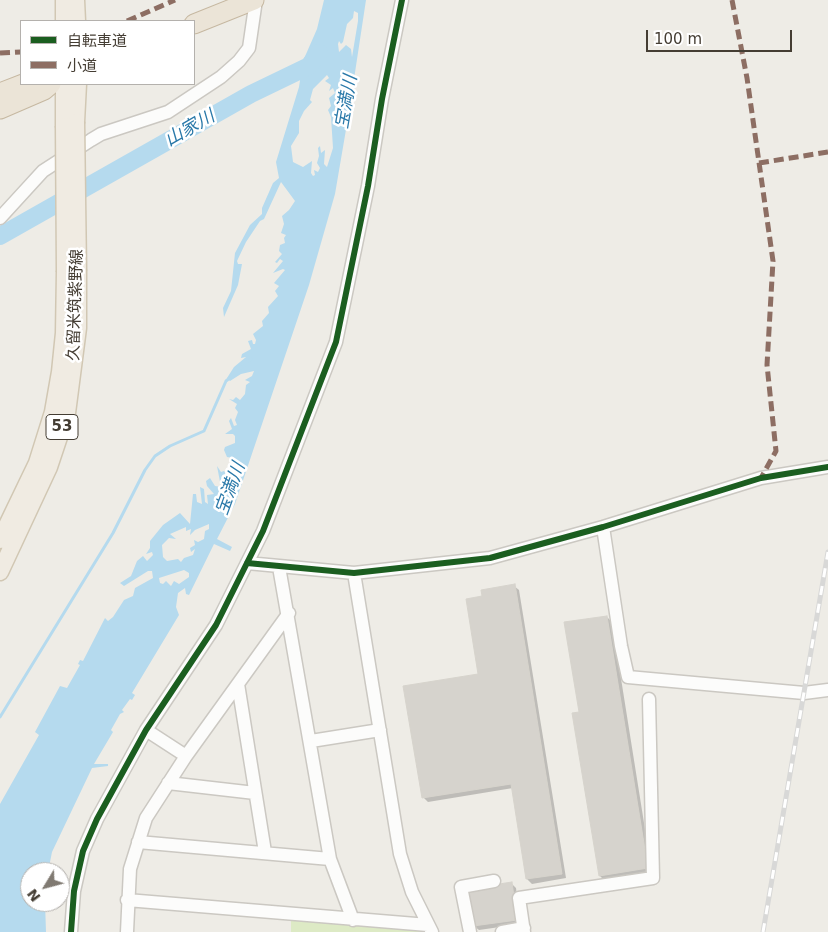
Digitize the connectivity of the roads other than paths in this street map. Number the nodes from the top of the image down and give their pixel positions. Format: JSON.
{"nodes":[{"id":1,"x":64,"y":0,"type":"edge"},
{"id":2,"x":76,"y":0,"type":"edge"},
{"id":3,"x":255,"y":0,"type":"edge"},
{"id":4,"x":402,"y":0,"type":"edge"},
{"id":5,"x":64,"y":20,"type":"edge"},
{"id":6,"x":77,"y":20,"type":"edge"},
{"id":7,"x":195,"y":24,"type":"edge"},
{"id":8,"x":20,"y":85,"type":"edge"},
{"id":9,"x":50,"y":85,"type":"edge"},
{"id":10,"x":64,"y":85,"type":"edge"},
{"id":11,"x":78,"y":85,"type":"edge"},
{"id":12,"x":0,"y":94,"type":"edge"},
{"id":13,"x":0,"y":109,"type":"edge"},
{"id":14,"x":70,"y":124,"type":"junction"},
{"id":15,"x":0,"y":218,"type":"edge"},
{"id":16,"x":72,"y":271,"type":"junction"},
{"id":17,"x":828,"y":468,"type":"edge"},
{"id":18,"x":603,"y":527,"type":"junction"},
{"id":19,"x":0,"y":540,"type":"edge"},
{"id":20,"x":247,"y":563,"type":"junction"},
{"id":21,"x":279,"y":567,"type":"junction"},
{"id":22,"x":0,"y":572,"type":"edge"},
{"id":23,"x":354,"y":573,"type":"junction"},
{"id":24,"x":289,"y":613,"type":"junction"},
{"id":25,"x":238,"y":684,"type":"junction"},
{"id":26,"x":828,"y":690,"type":"edge"},
{"id":27,"x":650,"y":699,"type":"dead end"},
{"id":28,"x":146,"y":730,"type":"junction"},
{"id":29,"x":380,"y":730,"type":"junction"},
{"id":30,"x":311,"y":741,"type":"junction"},
{"id":31,"x":186,"y":756,"type":"junction"},
{"id":32,"x":168,"y":783,"type":"junction"},
{"id":33,"x":255,"y":793,"type":"junction"},
{"id":34,"x":138,"y":842,"type":"junction"},
{"id":35,"x":265,"y":852,"type":"junction"},
{"id":36,"x":330,"y":859,"type":"junction"},
{"id":37,"x":494,"y":881,"type":"dead end"},
{"id":38,"x":127,"y":900,"type":"junction"},
{"id":39,"x":353,"y":920,"type":"junction"},
{"id":40,"x":430,"y":929,"type":"edge"},
{"id":41,"x":524,"y":930,"type":"edge"},
{"id":42,"x":71,"y":932,"type":"edge"},
{"id":43,"x":126,"y":932,"type":"edge"},
{"id":44,"x":470,"y":932,"type":"edge"},
{"id":45,"x":502,"y":932,"type":"edge"}],
"edges":[{"from":1,"to":5,"type":"main road"},
{"from":2,"to":6,"type":"main road"},
{"from":3,"to":7,"type":"highway"},
{"from":3,"to":15,"type":"street"},
{"from":4,"to":20,"type":"street"},
{"from":8,"to":12,"type":"highway"},
{"from":9,"to":13,"type":"highway"},
{"from":10,"to":14,"type":"main road","name":"久留米筑紫野線","number":"53"},
{"from":11,"to":14,"type":"main road","name":"久留米筑紫野線","number":"53"},
{"from":14,"to":16,"type":"main road","name":"久留米筑紫野線","number":"53","bridge":true},
{"from":16,"to":19,"type":"main road","name":"久留米筑紫野線","number":"53"},
{"from":16,"to":22,"type":"main road","name":"久留米筑紫野線","number":"53"},
{"from":17,"to":18,"type":"street"},
{"from":18,"to":23,"type":"street"},
{"from":18,"to":26,"type":"street"},
{"from":20,"to":21,"type":"street"},
{"from":20,"to":28,"type":"street"},
{"from":21,"to":23,"type":"street"},
{"from":21,"to":24,"type":"street"},
{"from":23,"to":29,"type":"street"},
{"from":24,"to":25,"type":"street"},
{"from":24,"to":30,"type":"street"},
{"from":25,"to":31,"type":"street"},
{"from":25,"to":33,"type":"street"},
{"from":27,"to":41,"type":"street"},
{"from":28,"to":31,"type":"street"},
{"from":28,"to":42,"type":"street"},
{"from":29,"to":30,"type":"street"},
{"from":29,"to":40,"type":"street"},
{"from":30,"to":36,"type":"street"},
{"from":31,"to":32,"type":"street"},
{"from":32,"to":33,"type":"street"},
{"from":32,"to":34,"type":"street"},
{"from":33,"to":35,"type":"street"},
{"from":34,"to":35,"type":"street"},
{"from":34,"to":38,"type":"street"},
{"from":35,"to":36,"type":"street"},
{"from":36,"to":39,"type":"street"},
{"from":37,"to":44,"type":"street"},
{"from":38,"to":39,"type":"street"},
{"from":38,"to":43,"type":"street"},
{"from":39,"to":40,"type":"street"},
{"from":41,"to":45,"type":"street"}]}
